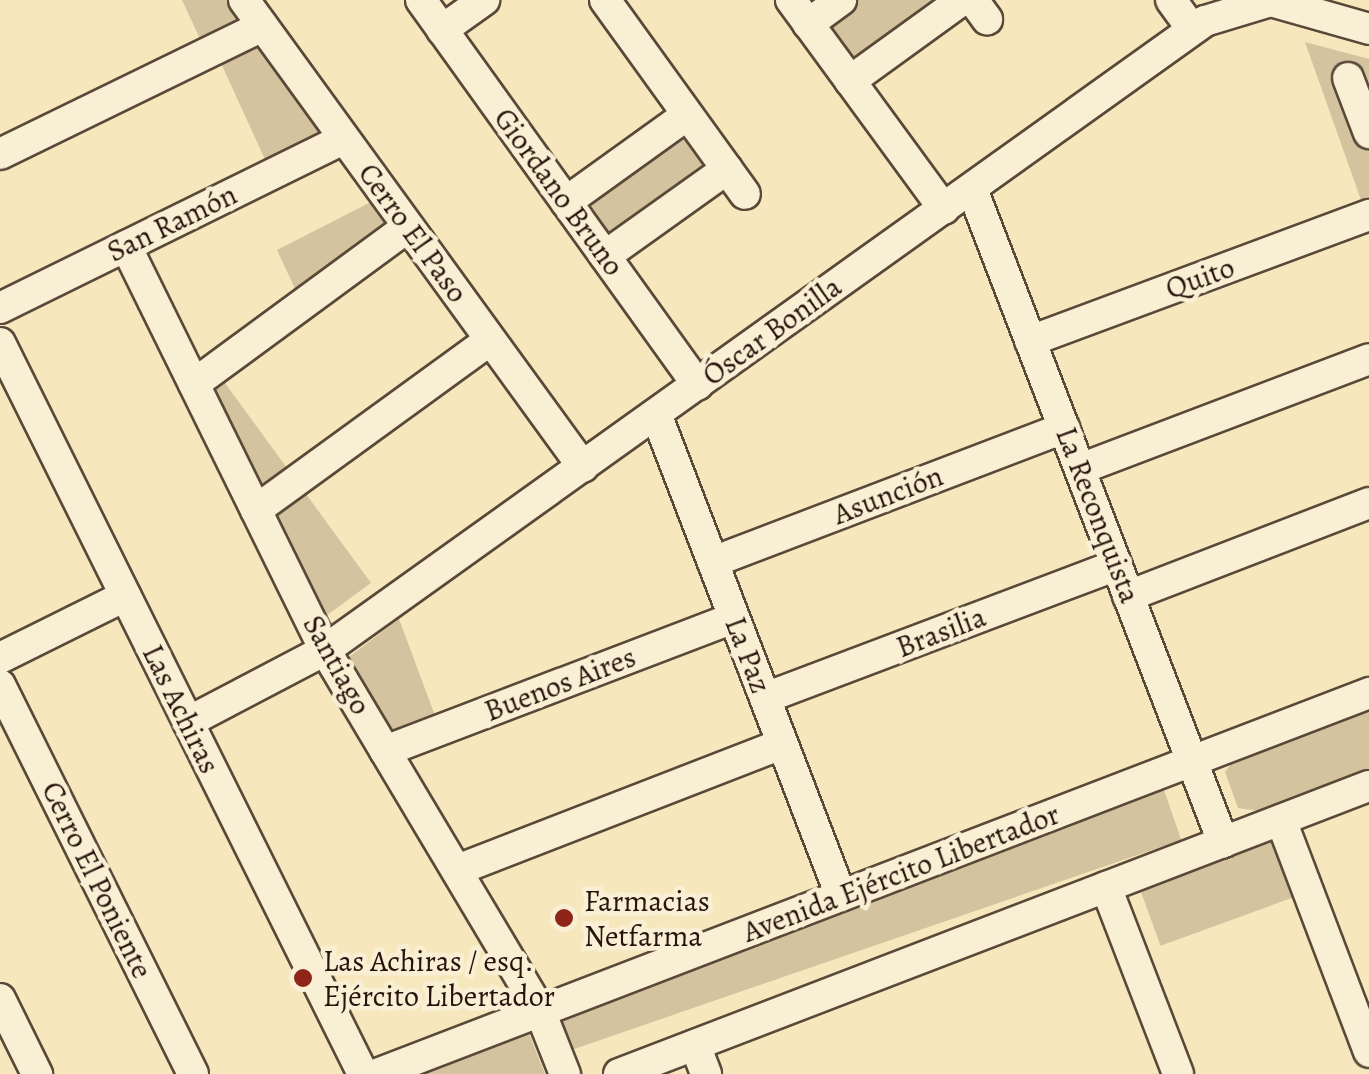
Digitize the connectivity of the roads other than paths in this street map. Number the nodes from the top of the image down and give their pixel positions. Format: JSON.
{"nodes":[{"id":1,"x":244,"y":0,"type":"edge"},
{"id":2,"x":421,"y":0,"type":"edge"},
{"id":3,"x":484,"y":0,"type":"edge"},
{"id":4,"x":605,"y":0,"type":"edge"},
{"id":5,"x":840,"y":0,"type":"edge"},
{"id":6,"x":962,"y":0,"type":"edge"},
{"id":7,"x":1171,"y":0,"type":"edge"},
{"id":8,"x":800,"y":12,"type":"edge"},
{"id":9,"x":262,"y":26,"type":"junction"},
{"id":10,"x":1192,"y":29,"type":"junction"},
{"id":11,"x":1369,"y":29,"type":"edge"},
{"id":12,"x":442,"y":30,"type":"junction"},
{"id":13,"x":1348,"y":78,"type":"dead end"},
{"id":14,"x":850,"y":81,"type":"junction"},
{"id":15,"x":688,"y":115,"type":"junction"},
{"id":16,"x":1369,"y":133,"type":"edge"},
{"id":17,"x":344,"y":138,"type":"junction"},
{"id":18,"x":0,"y":154,"type":"edge"},
{"id":19,"x":726,"y":169,"type":"junction"},
{"id":20,"x":972,"y":189,"type":"junction"},
{"id":21,"x":744,"y":194,"type":"dead end"},
{"id":22,"x":566,"y":202,"type":"junction"},
{"id":23,"x":944,"y":209,"type":"junction"},
{"id":24,"x":1369,"y":215,"type":"edge"},
{"id":25,"x":408,"y":227,"type":"junction"},
{"id":26,"x":126,"y":246,"type":"junction"},
{"id":27,"x":605,"y":256,"type":"junction"},
{"id":28,"x":0,"y":308,"type":"edge"},
{"id":29,"x":490,"y":340,"type":"junction"},
{"id":30,"x":1030,"y":340,"type":"junction"},
{"id":31,"x":0,"y":343,"type":"edge"},
{"id":32,"x":1369,"y":359,"type":"edge"},
{"id":33,"x":194,"y":384,"type":"junction"},
{"id":34,"x":698,"y":384,"type":"junction"},
{"id":35,"x":656,"y":414,"type":"junction"},
{"id":36,"x":1064,"y":428,"type":"junction"},
{"id":37,"x":582,"y":467,"type":"junction"},
{"id":38,"x":1080,"y":470,"type":"junction"},
{"id":39,"x":1369,"y":503,"type":"edge"},
{"id":40,"x":256,"y":510,"type":"junction"},
{"id":41,"x":712,"y":562,"type":"junction"},
{"id":42,"x":1117,"y":565,"type":"junction"},
{"id":43,"x":125,"y":596,"type":"junction"},
{"id":44,"x":1128,"y":596,"type":"junction"},
{"id":45,"x":734,"y":618,"type":"junction"},
{"id":46,"x":325,"y":650,"type":"junction"},
{"id":47,"x":0,"y":658,"type":"edge"},
{"id":48,"x":0,"y":685,"type":"edge"},
{"id":49,"x":1369,"y":693,"type":"edge"},
{"id":50,"x":765,"y":698,"type":"junction"},
{"id":51,"x":188,"y":722,"type":"junction"},
{"id":52,"x":782,"y":744,"type":"junction"},
{"id":53,"x":386,"y":750,"type":"junction"},
{"id":54,"x":1192,"y":761,"type":"junction"},
{"id":55,"x":1369,"y":786,"type":"edge"},
{"id":56,"x":1281,"y":820,"type":"junction"},
{"id":57,"x":1224,"y":842,"type":"junction"},
{"id":58,"x":457,"y":870,"type":"junction"},
{"id":59,"x":1106,"y":887,"type":"junction"},
{"id":60,"x":841,"y":896,"type":"junction"},
{"id":61,"x":0,"y":999,"type":"edge"},
{"id":62,"x":1360,"y":1001,"type":"edge"},
{"id":63,"x":540,"y":1012,"type":"junction"},
{"id":64,"x":695,"y":1045,"type":"junction"},
{"id":65,"x":1369,"y":1052,"type":"edge"},
{"id":66,"x":1174,"y":1073,"type":"edge"},
{"id":67,"x":37,"y":1074,"type":"edge"},
{"id":68,"x":193,"y":1074,"type":"edge"},
{"id":69,"x":362,"y":1074,"type":"edge"},
{"id":70,"x":377,"y":1074,"type":"edge"},
{"id":71,"x":565,"y":1074,"type":"edge"},
{"id":72,"x":619,"y":1074,"type":"edge"},
{"id":73,"x":706,"y":1074,"type":"edge"}],
"edges":[{"from":1,"to":9,"type":"street","name":"Cerro El Paso"},
{"from":2,"to":12,"type":"street","name":"Giordano Bruno"},
{"from":3,"to":12,"type":"street"},
{"from":4,"to":15,"type":"street"},
{"from":5,"to":8,"type":"street"},
{"from":6,"to":14,"type":"street"},
{"from":7,"to":10,"type":"street"},
{"from":8,"to":14,"type":"street"},
{"from":9,"to":17,"type":"street","name":"Cerro El Paso"},
{"from":9,"to":18,"type":"street"},
{"from":10,"to":11,"type":"street","name":"Óscar Bonilla"},
{"from":10,"to":20,"type":"street","name":"Óscar Bonilla"},
{"from":12,"to":22,"type":"street","name":"Giordano Bruno"},
{"from":13,"to":16,"type":"street"},
{"from":14,"to":23,"type":"street"},
{"from":15,"to":19,"type":"street"},
{"from":15,"to":22,"type":"street"},
{"from":17,"to":25,"type":"street","name":"Cerro El Paso"},
{"from":17,"to":26,"type":"street","name":"San Ramón"},
{"from":19,"to":21,"type":"street"},
{"from":19,"to":27,"type":"street"},
{"from":20,"to":23,"type":"street","name":"Óscar Bonilla"},
{"from":20,"to":30,"type":"street","name":"La Reconquista"},
{"from":22,"to":27,"type":"street","name":"Giordano Bruno"},
{"from":23,"to":34,"type":"street","name":"Óscar Bonilla"},
{"from":24,"to":30,"type":"street","name":"Quito"},
{"from":25,"to":29,"type":"street","name":"Cerro El Paso"},
{"from":25,"to":33,"type":"street"},
{"from":26,"to":28,"type":"street","name":"San Ramón"},
{"from":26,"to":33,"type":"street","name":"Santiago"},
{"from":27,"to":34,"type":"street","name":"Giordano Bruno"},
{"from":29,"to":37,"type":"street","name":"Cerro El Paso"},
{"from":29,"to":40,"type":"street"},
{"from":30,"to":36,"type":"street","name":"La Reconquista"},
{"from":31,"to":43,"type":"street","name":"Las Achiras"},
{"from":32,"to":38,"type":"street"},
{"from":33,"to":40,"type":"street","name":"Santiago"},
{"from":34,"to":35,"type":"street","name":"Óscar Bonilla"},
{"from":35,"to":37,"type":"street","name":"Óscar Bonilla"},
{"from":35,"to":41,"type":"street","name":"La Paz"},
{"from":36,"to":38,"type":"street","name":"La Reconquista"},
{"from":36,"to":41,"type":"street","name":"Asunción"},
{"from":37,"to":46,"type":"street","name":"Óscar Bonilla"},
{"from":38,"to":42,"type":"street","name":"La Reconquista"},
{"from":39,"to":44,"type":"street"},
{"from":40,"to":46,"type":"street","name":"Santiago"},
{"from":41,"to":45,"type":"street","name":"La Paz"},
{"from":42,"to":44,"type":"street","name":"La Reconquista"},
{"from":42,"to":50,"type":"street","name":"Brasilia"},
{"from":43,"to":47,"type":"street"},
{"from":43,"to":51,"type":"street","name":"Las Achiras"},
{"from":44,"to":54,"type":"street","name":"La Reconquista"},
{"from":45,"to":50,"type":"street","name":"La Paz"},
{"from":45,"to":53,"type":"street","name":"Buenos Aires"},
{"from":46,"to":51,"type":"street","name":"Óscar Bonilla"},
{"from":46,"to":53,"type":"street","name":"Santiago"},
{"from":48,"to":68,"type":"street","name":"Cerro El Poniente"},
{"from":49,"to":54,"type":"street","name":"Avenida Ejército Libertador"},
{"from":50,"to":52,"type":"street","name":"La Paz"},
{"from":51,"to":69,"type":"street","name":"Las Achiras"},
{"from":52,"to":58,"type":"street"},
{"from":52,"to":60,"type":"street","name":"La Paz"},
{"from":53,"to":58,"type":"street","name":"Santiago"},
{"from":54,"to":57,"type":"street","name":"La Reconquista"},
{"from":54,"to":60,"type":"street","name":"Avenida Ejército Libertador"},
{"from":55,"to":56,"type":"street"},
{"from":56,"to":57,"type":"street"},
{"from":56,"to":62,"type":"street"},
{"from":57,"to":59,"type":"street"},
{"from":58,"to":63,"type":"street","name":"Santiago"},
{"from":59,"to":64,"type":"street"},
{"from":59,"to":66,"type":"street"},
{"from":60,"to":63,"type":"street","name":"Avenida Ejército Libertador"},
{"from":61,"to":67,"type":"street"},
{"from":62,"to":65,"type":"street"},
{"from":63,"to":70,"type":"street","name":"Avenida Ejército Libertador"},
{"from":63,"to":71,"type":"street","name":"Santiago"},
{"from":64,"to":72,"type":"street"},
{"from":64,"to":73,"type":"street"}]}
